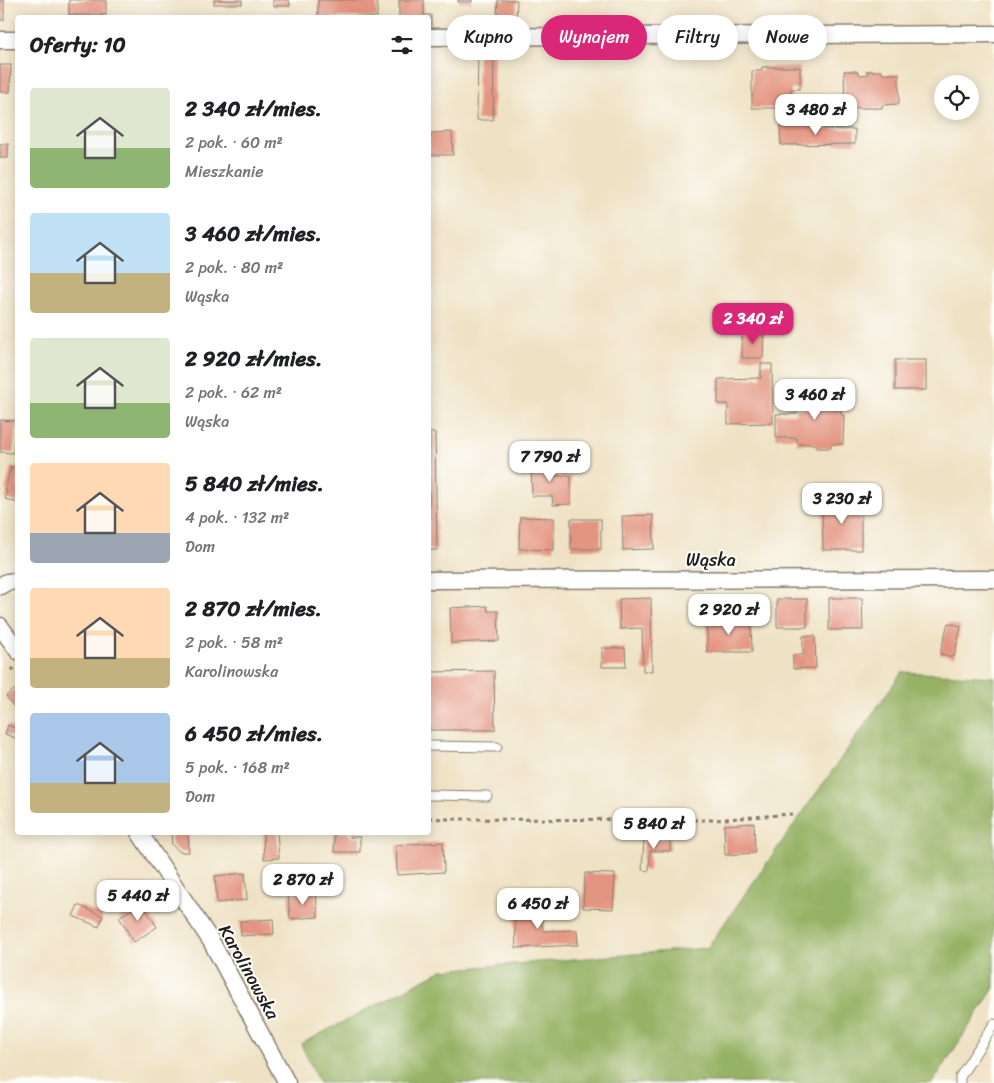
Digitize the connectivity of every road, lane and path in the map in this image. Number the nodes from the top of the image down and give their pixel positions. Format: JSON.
{"nodes":[{"id":1,"x":994,"y":34,"type":"edge"},
{"id":2,"x":431,"y":37,"type":"edge"},
{"id":3,"x":0,"y":40,"type":"edge"},
{"id":4,"x":15,"y":40,"type":"edge"},
{"id":5,"x":994,"y":579,"type":"edge"},
{"id":6,"x":431,"y":580,"type":"edge"},
{"id":7,"x":15,"y":582,"type":"edge"},
{"id":8,"x":0,"y":586,"type":"edge"},
{"id":9,"x":0,"y":626,"type":"edge"},
{"id":10,"x":15,"y":647,"type":"edge"},
{"id":11,"x":431,"y":746,"type":"edge"},
{"id":12,"x":497,"y":747,"type":"dead end"},
{"id":13,"x":431,"y":795,"type":"edge"},
{"id":14,"x":487,"y":796,"type":"dead end"},
{"id":15,"x":792,"y":814,"type":"dead end"},
{"id":16,"x":431,"y":818,"type":"edge"},
{"id":17,"x":141,"y":835,"type":"edge"},
{"id":18,"x":994,"y":1024,"type":"edge"},
{"id":19,"x":287,"y":1083,"type":"edge"},
{"id":20,"x":960,"y":1083,"type":"edge"}],
"edges":[{"from":1,"to":2,"type":"street"},
{"from":3,"to":4,"type":"street"},
{"from":5,"to":6,"type":"street","name":"Wąska"},
{"from":7,"to":8,"type":"street"},
{"from":9,"to":10,"type":"street"},
{"from":11,"to":12,"type":"lane"},
{"from":13,"to":14,"type":"lane"},
{"from":15,"to":16,"type":"path"},
{"from":17,"to":19,"type":"street","name":"Karolinowska"},
{"from":18,"to":20,"type":"lane"}]}
